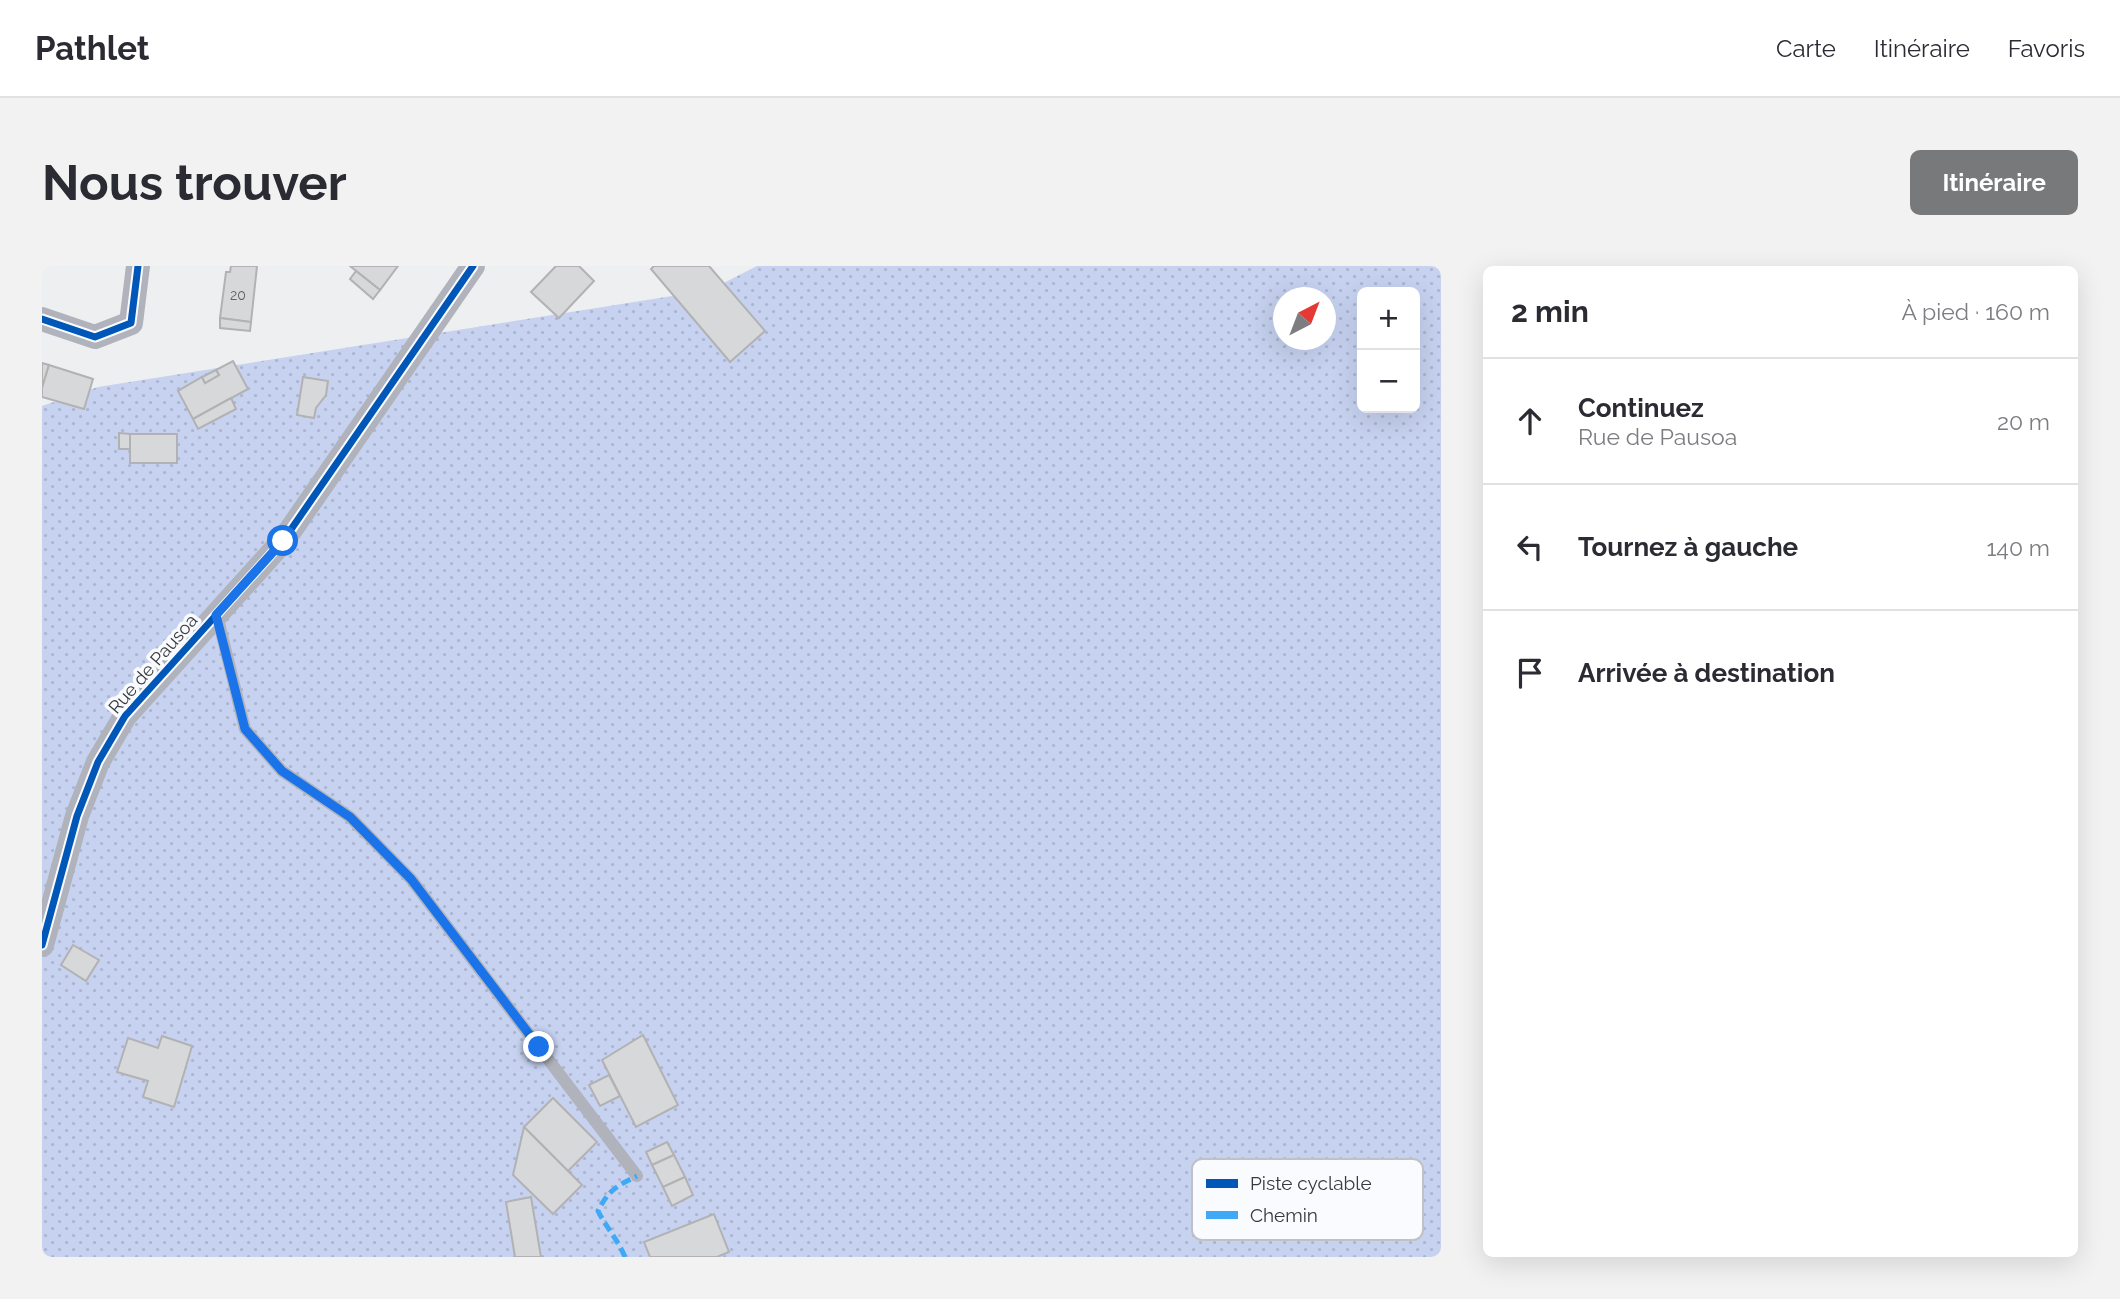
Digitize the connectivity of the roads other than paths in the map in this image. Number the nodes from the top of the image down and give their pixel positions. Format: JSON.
{"nodes":[{"id":1,"x":138,"y":266,"type":"edge"},
{"id":2,"x":473,"y":266,"type":"edge"},
{"id":3,"x":42,"y":319,"type":"edge"},
{"id":4,"x":216,"y":615,"type":"junction"},
{"id":5,"x":42,"y":945,"type":"edge"},
{"id":6,"x":637,"y":1176,"type":"dead end"}],
"edges":[{"from":1,"to":3,"type":"street"},
{"from":2,"to":4,"type":"street","name":"Rue de Pausoa"},
{"from":4,"to":5,"type":"street","name":"Rue de Pausoa"},
{"from":4,"to":6,"type":"lane"}]}
